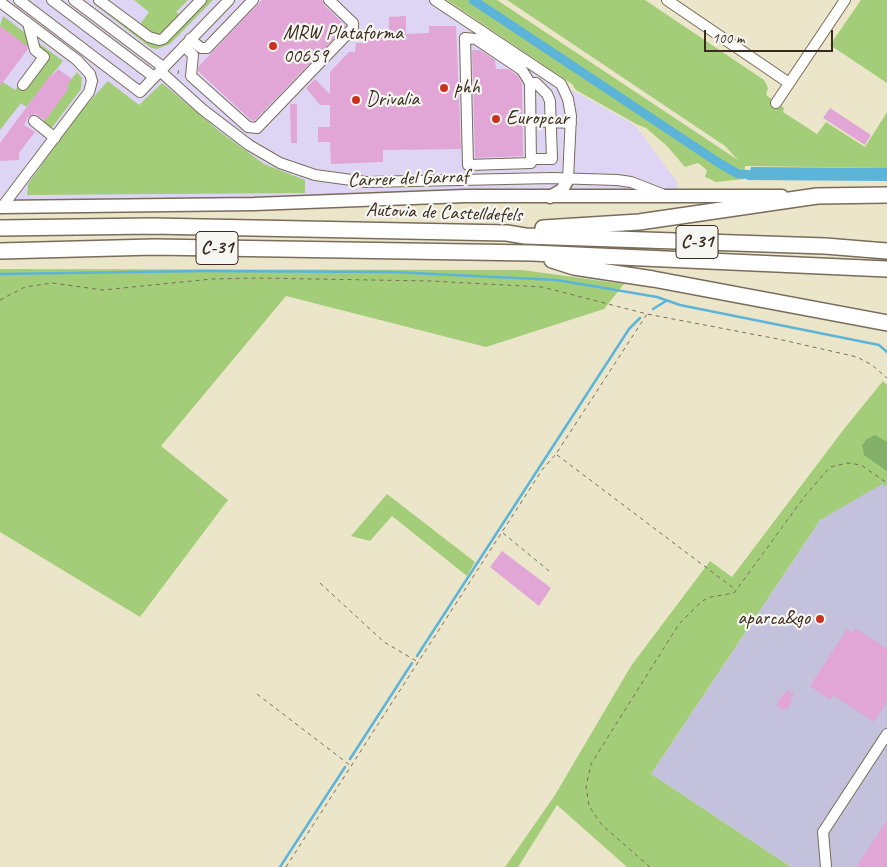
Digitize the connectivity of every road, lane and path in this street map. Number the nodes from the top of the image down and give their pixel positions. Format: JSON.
{"nodes":[{"id":1,"x":19,"y":0,"type":"edge"},
{"id":2,"x":52,"y":0,"type":"edge"},
{"id":3,"x":99,"y":0,"type":"edge"},
{"id":4,"x":201,"y":0,"type":"edge"},
{"id":5,"x":229,"y":0,"type":"edge"},
{"id":6,"x":253,"y":0,"type":"edge"},
{"id":7,"x":330,"y":0,"type":"edge"},
{"id":8,"x":435,"y":0,"type":"edge"},
{"id":9,"x":667,"y":0,"type":"edge"},
{"id":10,"x":845,"y":0,"type":"edge"},
{"id":11,"x":77,"y":1,"type":"edge"},
{"id":12,"x":0,"y":2,"type":"edge"},
{"id":13,"x":28,"y":23,"type":"junction"},
{"id":14,"x":187,"y":42,"type":"junction"},
{"id":15,"x":207,"y":48,"type":"junction"},
{"id":16,"x":191,"y":67,"type":"junction"},
{"id":17,"x":159,"y":72,"type":"junction"},
{"id":18,"x":530,"y":83,"type":"junction"},
{"id":19,"x":789,"y":83,"type":"junction"},
{"id":20,"x":23,"y":85,"type":"dead end"},
{"id":21,"x":776,"y":103,"type":"dead end"},
{"id":22,"x":571,"y":120,"type":"junction"},
{"id":23,"x":530,"y":121,"type":"junction"},
{"id":24,"x":34,"y":122,"type":"dead end"},
{"id":25,"x":551,"y":122,"type":"junction"},
{"id":26,"x":54,"y":138,"type":"junction"},
{"id":27,"x":531,"y":159,"type":"junction"},
{"id":28,"x":568,"y":179,"type":"junction"},
{"id":29,"x":887,"y":195,"type":"edge"},
{"id":30,"x":817,"y":196,"type":"junction"},
{"id":31,"x":550,"y":197,"type":"junction"},
{"id":32,"x":670,"y":197,"type":"junction"},
{"id":33,"x":1,"y":206,"type":"edge"},
{"id":34,"x":0,"y":228,"type":"edge"},
{"id":35,"x":507,"y":233,"type":"junction"},
{"id":36,"x":887,"y":251,"type":"edge"},
{"id":37,"x":4,"y":253,"type":"edge"},
{"id":38,"x":532,"y":253,"type":"junction"},
{"id":39,"x":887,"y":269,"type":"edge"},
{"id":40,"x":0,"y":300,"type":"edge"},
{"id":41,"x":647,"y":314,"type":"junction"},
{"id":42,"x":887,"y":323,"type":"edge"},
{"id":43,"x":887,"y":378,"type":"edge"},
{"id":44,"x":556,"y":454,"type":"junction"},
{"id":45,"x":887,"y":483,"type":"edge"},
{"id":46,"x":502,"y":533,"type":"junction"},
{"id":47,"x":549,"y":571,"type":"dead end"},
{"id":48,"x":320,"y":584,"type":"dead end"},
{"id":49,"x":736,"y":590,"type":"junction"},
{"id":50,"x":419,"y":662,"type":"junction"},
{"id":51,"x":257,"y":694,"type":"dead end"},
{"id":52,"x":887,"y":734,"type":"edge"},
{"id":53,"x":351,"y":766,"type":"junction"},
{"id":54,"x":286,"y":867,"type":"edge"},
{"id":55,"x":650,"y":867,"type":"edge"},
{"id":56,"x":826,"y":867,"type":"edge"}],
"edges":[{"from":1,"to":17,"type":"street"},
{"from":2,"to":17,"type":"street"},
{"from":3,"to":4,"type":"street"},
{"from":5,"to":14,"type":"street"},
{"from":6,"to":15,"type":"street"},
{"from":7,"to":16,"type":"street"},
{"from":8,"to":22,"type":"street"},
{"from":9,"to":19,"type":"street"},
{"from":10,"to":19,"type":"street"},
{"from":11,"to":17,"type":"street"},
{"from":12,"to":13,"type":"street"},
{"from":13,"to":20,"type":"street"},
{"from":13,"to":26,"type":"street"},
{"from":14,"to":15,"type":"street"},
{"from":14,"to":16,"type":"street"},
{"from":14,"to":17,"type":"street"},
{"from":15,"to":16,"type":"street"},
{"from":17,"to":28,"type":"street"},
{"from":18,"to":23,"type":"street"},
{"from":18,"to":25,"type":"street"},
{"from":18,"to":27,"type":"street"},
{"from":19,"to":21,"type":"street"},
{"from":22,"to":25,"type":"street"},
{"from":22,"to":28,"type":"street"},
{"from":23,"to":25,"type":"street"},
{"from":23,"to":27,"type":"street"},
{"from":24,"to":26,"type":"street"},
{"from":25,"to":27,"type":"street"},
{"from":26,"to":33,"type":"street"},
{"from":28,"to":31,"type":"main road"},
{"from":28,"to":32,"type":"street"},
{"from":29,"to":30,"type":"highway"},
{"from":30,"to":32,"type":"main road","name":"Carrer del Garraf"},
{"from":30,"to":35,"type":"highway"},
{"from":31,"to":32,"type":"main road","name":"Carrer del Garraf"},
{"from":31,"to":33,"type":"main road","name":"Carrer del Garraf"},
{"from":34,"to":35,"type":"highway","name":"Autovia de Castelldefels","number":"C-31"},
{"from":35,"to":36,"type":"highway","name":"Autovia de Castelldefels","number":"C-31"},
{"from":37,"to":38,"type":"highway","name":"Autovia de Castelldefels","number":"C-31"},
{"from":38,"to":39,"type":"highway","name":"Autovia de Castelldefels","number":"C-31"},
{"from":38,"to":42,"type":"highway"},
{"from":40,"to":41,"type":"path"},
{"from":41,"to":43,"type":"path"},
{"from":41,"to":44,"type":"path"},
{"from":44,"to":46,"type":"path"},
{"from":44,"to":49,"type":"path"},
{"from":45,"to":49,"type":"path"},
{"from":46,"to":47,"type":"path"},
{"from":46,"to":50,"type":"path"},
{"from":48,"to":50,"type":"path"},
{"from":49,"to":55,"type":"path"},
{"from":50,"to":53,"type":"path"},
{"from":51,"to":53,"type":"path"},
{"from":52,"to":56,"type":"street"},
{"from":53,"to":54,"type":"path"}]}
